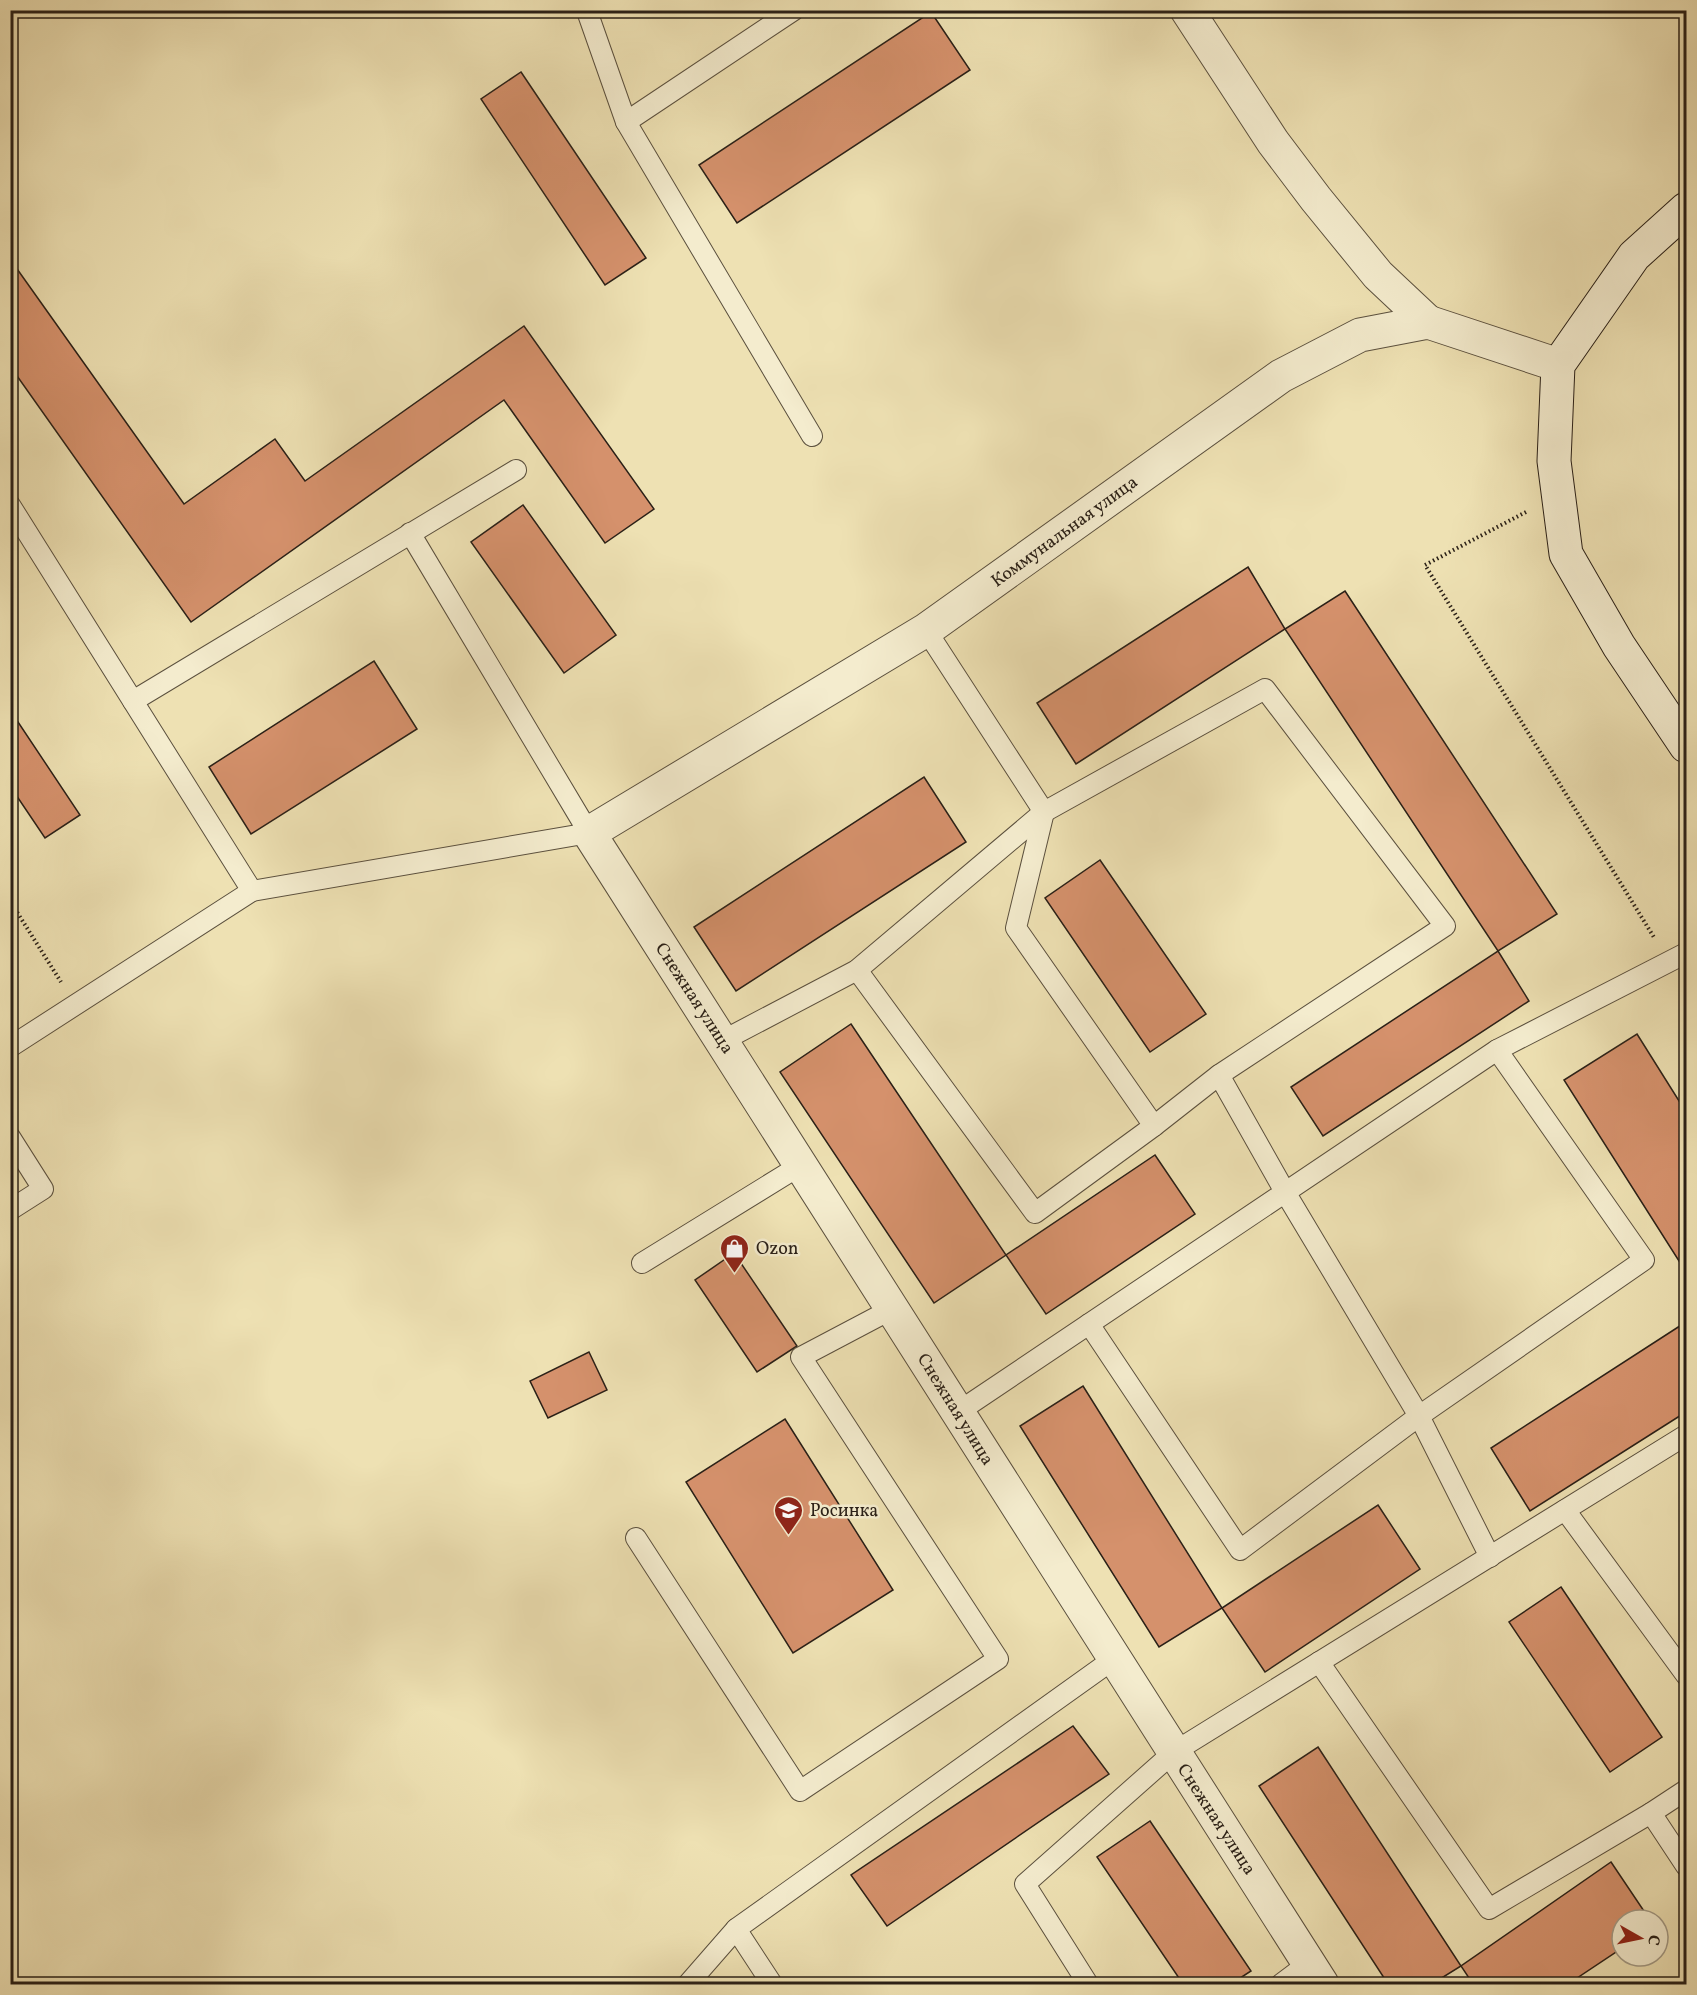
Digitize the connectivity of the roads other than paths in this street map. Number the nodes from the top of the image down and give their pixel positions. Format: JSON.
{"nodes":[{"id":1,"x":794,"y":10,"type":"edge"},
{"id":2,"x":1188,"y":10,"type":"edge"},
{"id":3,"x":588,"y":14,"type":"dead end"},
{"id":4,"x":626,"y":122,"type":"junction"},
{"id":5,"x":1686,"y":209,"type":"edge"},
{"id":6,"x":1428,"y":322,"type":"junction"},
{"id":7,"x":1558,"y":365,"type":"junction"},
{"id":8,"x":812,"y":436,"type":"dead end"},
{"id":9,"x":516,"y":470,"type":"dead end"},
{"id":10,"x":10,"y":506,"type":"edge"},
{"id":11,"x":410,"y":533,"type":"junction"},
{"id":12,"x":926,"y":630,"type":"junction"},
{"id":13,"x":133,"y":701,"type":"junction"},
{"id":14,"x":1686,"y":746,"type":"edge"},
{"id":15,"x":1044,"y":812,"type":"junction"},
{"id":16,"x":589,"y":833,"type":"junction"},
{"id":17,"x":252,"y":891,"type":"junction"},
{"id":18,"x":1678,"y":958,"type":"edge"},
{"id":19,"x":857,"y":970,"type":"junction"},
{"id":20,"x":722,"y":1041,"type":"junction"},
{"id":21,"x":10,"y":1047,"type":"edge"},
{"id":22,"x":1497,"y":1050,"type":"junction"},
{"id":23,"x":1219,"y":1075,"type":"junction"},
{"id":24,"x":1154,"y":1126,"type":"junction"},
{"id":25,"x":10,"y":1137,"type":"edge"},
{"id":26,"x":801,"y":1165,"type":"junction"},
{"id":27,"x":1285,"y":1192,"type":"junction"},
{"id":28,"x":10,"y":1210,"type":"edge"},
{"id":29,"x":642,"y":1263,"type":"dead end"},
{"id":30,"x":892,"y":1309,"type":"junction"},
{"id":31,"x":1089,"y":1324,"type":"junction"},
{"id":32,"x":958,"y":1412,"type":"junction"},
{"id":33,"x":1419,"y":1416,"type":"junction"},
{"id":34,"x":1686,"y":1435,"type":"edge"},
{"id":35,"x":1565,"y":1510,"type":"junction"},
{"id":36,"x":636,"y":1538,"type":"dead end"},
{"id":37,"x":1490,"y":1557,"type":"junction"},
{"id":38,"x":1115,"y":1658,"type":"junction"},
{"id":39,"x":1319,"y":1662,"type":"junction"},
{"id":40,"x":1686,"y":1675,"type":"edge"},
{"id":41,"x":1174,"y":1752,"type":"junction"},
{"id":42,"x":1686,"y":1790,"type":"edge"},
{"id":43,"x":1651,"y":1813,"type":"junction"},
{"id":44,"x":1686,"y":1866,"type":"edge"},
{"id":45,"x":736,"y":1929,"type":"junction"},
{"id":46,"x":1316,"y":1974,"type":"edge"},
{"id":47,"x":688,"y":1984,"type":"edge"},
{"id":48,"x":772,"y":1984,"type":"edge"},
{"id":49,"x":1088,"y":1984,"type":"edge"},
{"id":50,"x":1281,"y":1984,"type":"edge"}],
"edges":[{"from":1,"to":4,"type":"lane"},
{"from":2,"to":6,"type":"street"},
{"from":3,"to":4,"type":"lane"},
{"from":4,"to":8,"type":"lane"},
{"from":5,"to":7,"type":"street"},
{"from":6,"to":7,"type":"street","name":"Коммунальная улица"},
{"from":6,"to":12,"type":"street","name":"Коммунальная улица"},
{"from":7,"to":14,"type":"street"},
{"from":9,"to":11,"type":"lane"},
{"from":10,"to":13,"type":"lane"},
{"from":11,"to":13,"type":"lane"},
{"from":11,"to":16,"type":"lane"},
{"from":12,"to":15,"type":"lane"},
{"from":12,"to":16,"type":"street","name":"Коммунальная улица"},
{"from":13,"to":17,"type":"lane"},
{"from":15,"to":19,"type":"lane"},
{"from":15,"to":23,"type":"lane"},
{"from":15,"to":24,"type":"lane"},
{"from":16,"to":17,"type":"lane"},
{"from":16,"to":20,"type":"street","name":"Снежная улица"},
{"from":17,"to":21,"type":"lane"},
{"from":18,"to":22,"type":"lane"},
{"from":19,"to":20,"type":"lane"},
{"from":19,"to":24,"type":"lane"},
{"from":20,"to":26,"type":"street","name":"Снежная улица"},
{"from":22,"to":27,"type":"lane"},
{"from":22,"to":33,"type":"lane"},
{"from":23,"to":24,"type":"lane"},
{"from":23,"to":27,"type":"lane"},
{"from":25,"to":28,"type":"lane"},
{"from":26,"to":29,"type":"lane"},
{"from":26,"to":30,"type":"street","name":"Снежная улица"},
{"from":27,"to":31,"type":"lane"},
{"from":27,"to":33,"type":"lane"},
{"from":30,"to":32,"type":"street","name":"Снежная улица"},
{"from":30,"to":36,"type":"lane"},
{"from":31,"to":32,"type":"lane"},
{"from":31,"to":33,"type":"lane"},
{"from":32,"to":38,"type":"street","name":"Снежная улица"},
{"from":33,"to":37,"type":"lane"},
{"from":34,"to":35,"type":"lane"},
{"from":35,"to":37,"type":"lane"},
{"from":35,"to":40,"type":"lane"},
{"from":37,"to":39,"type":"lane"},
{"from":38,"to":41,"type":"street","name":"Снежная улица"},
{"from":38,"to":45,"type":"lane"},
{"from":39,"to":41,"type":"lane"},
{"from":39,"to":43,"type":"lane"},
{"from":41,"to":46,"type":"street","name":"Снежная улица"},
{"from":41,"to":49,"type":"lane"},
{"from":42,"to":43,"type":"lane"},
{"from":43,"to":44,"type":"lane"},
{"from":45,"to":47,"type":"lane"},
{"from":45,"to":48,"type":"lane"},
{"from":46,"to":50,"type":"lane"}]}
